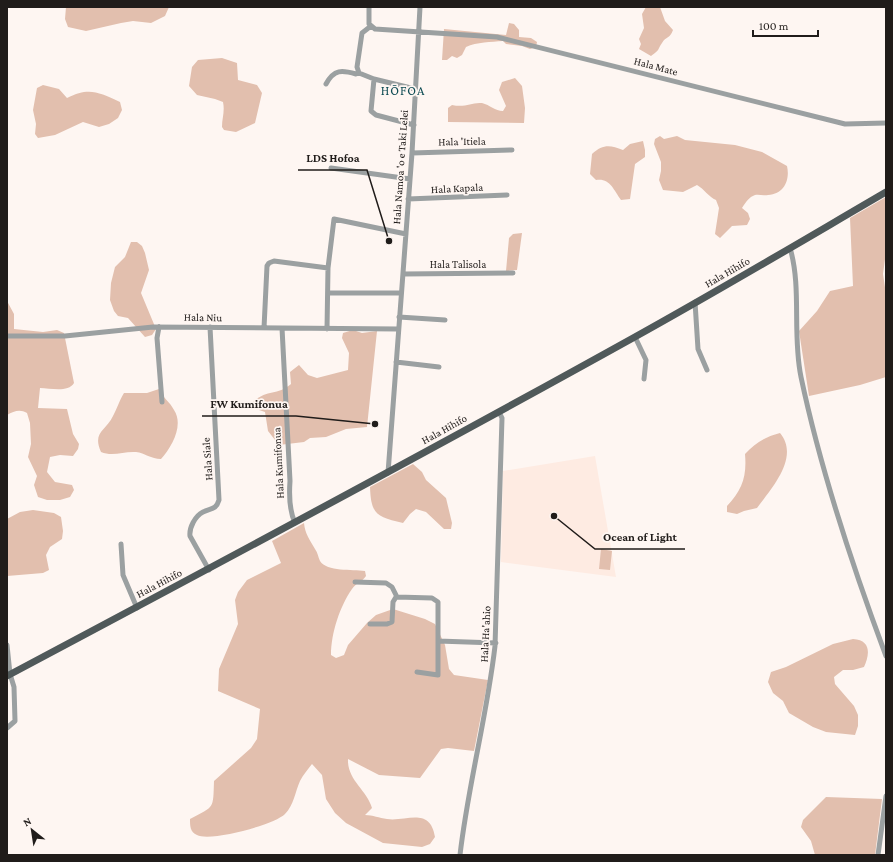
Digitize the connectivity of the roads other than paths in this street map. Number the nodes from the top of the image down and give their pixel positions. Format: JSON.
{"nodes":[{"id":1,"x":369,"y":7,"type":"edge"},
{"id":2,"x":420,"y":7,"type":"edge"},
{"id":3,"x":371,"y":26,"type":"junction"},
{"id":4,"x":419,"y":31,"type":"junction"},
{"id":5,"x":359,"y":73,"type":"junction"},
{"id":6,"x":374,"y":79,"type":"junction"},
{"id":7,"x":326,"y":84,"type":"dead end"},
{"id":8,"x":416,"y":89,"type":"junction"},
{"id":9,"x":886,"y":122,"type":"edge"},
{"id":10,"x":414,"y":125,"type":"junction"},
{"id":11,"x":512,"y":150,"type":"dead end"},
{"id":12,"x":412,"y":153,"type":"junction"},
{"id":13,"x":331,"y":168,"type":"dead end"},
{"id":14,"x":410,"y":179,"type":"junction"},
{"id":15,"x":886,"y":192,"type":"edge"},
{"id":16,"x":508,"y":195,"type":"dead end"},
{"id":17,"x":408,"y":199,"type":"junction"},
{"id":18,"x":406,"y":234,"type":"junction"},
{"id":19,"x":790,"y":248,"type":"junction"},
{"id":20,"x":328,"y":268,"type":"junction"},
{"id":21,"x":513,"y":273,"type":"dead end"},
{"id":22,"x":403,"y":274,"type":"junction"},
{"id":23,"x":328,"y":293,"type":"junction"},
{"id":24,"x":401,"y":293,"type":"junction"},
{"id":25,"x":696,"y":302,"type":"junction"},
{"id":26,"x":399,"y":317,"type":"junction"},
{"id":27,"x":445,"y":320,"type":"dead end"},
{"id":28,"x":159,"y":327,"type":"junction"},
{"id":29,"x":210,"y":327,"type":"junction"},
{"id":30,"x":264,"y":328,"type":"junction"},
{"id":31,"x":282,"y":328,"type":"junction"},
{"id":32,"x":327,"y":328,"type":"junction"},
{"id":33,"x":398,"y":329,"type":"junction"},
{"id":34,"x":7,"y":336,"type":"edge"},
{"id":35,"x":635,"y":337,"type":"junction"},
{"id":36,"x":396,"y":362,"type":"junction"},
{"id":37,"x":439,"y":367,"type":"dead end"},
{"id":38,"x":707,"y":370,"type":"dead end"},
{"id":39,"x":644,"y":379,"type":"dead end"},
{"id":40,"x":162,"y":402,"type":"dead end"},
{"id":41,"x":499,"y":412,"type":"junction"},
{"id":42,"x":388,"y":473,"type":"junction"},
{"id":43,"x":295,"y":523,"type":"junction"},
{"id":44,"x":121,"y":544,"type":"dead end"},
{"id":45,"x":209,"y":570,"type":"junction"},
{"id":46,"x":355,"y":582,"type":"dead end"},
{"id":47,"x":396,"y":596,"type":"junction"},
{"id":48,"x":137,"y":608,"type":"junction"},
{"id":49,"x":370,"y":624,"type":"dead end"},
{"id":50,"x":438,"y":641,"type":"junction"},
{"id":51,"x":496,"y":643,"type":"junction"},
{"id":52,"x":7,"y":645,"type":"edge"},
{"id":53,"x":886,"y":656,"type":"edge"},
{"id":54,"x":417,"y":672,"type":"dead end"},
{"id":55,"x":9,"y":675,"type":"edge"},
{"id":56,"x":7,"y":728,"type":"edge"},
{"id":57,"x":886,"y":796,"type":"edge"},
{"id":58,"x":460,"y":855,"type":"edge"},
{"id":59,"x":878,"y":855,"type":"edge"}],
"edges":[{"from":1,"to":3,"type":"street"},
{"from":2,"to":4,"type":"street","name":"Hala Namoa 'o e Taki Lelei"},
{"from":3,"to":4,"type":"street","name":"Hala Mate"},
{"from":3,"to":5,"type":"street"},
{"from":4,"to":8,"type":"street","name":"Hala Namoa 'o e Taki Lelei"},
{"from":4,"to":9,"type":"street","name":"Hala Mate"},
{"from":5,"to":6,"type":"street"},
{"from":5,"to":7,"type":"street"},
{"from":6,"to":8,"type":"street"},
{"from":6,"to":10,"type":"street"},
{"from":8,"to":10,"type":"street","name":"Hala Namoa 'o e Taki Lelei"},
{"from":10,"to":12,"type":"street","name":"Hala Namoa 'o e Taki Lelei"},
{"from":11,"to":12,"type":"street","name":"Hala 'Itiela"},
{"from":12,"to":14,"type":"street","name":"Hala Namoa 'o e Taki Lelei"},
{"from":13,"to":14,"type":"street"},
{"from":14,"to":17,"type":"street","name":"Hala Namoa 'o e Taki Lelei"},
{"from":15,"to":19,"type":"main road","name":"Hala Hihifo"},
{"from":16,"to":17,"type":"street","name":"Hala Kapala"},
{"from":17,"to":18,"type":"street","name":"Hala Namoa 'o e Taki Lelei"},
{"from":18,"to":20,"type":"street"},
{"from":18,"to":22,"type":"street","name":"Hala Namoa 'o e Taki Lelei"},
{"from":19,"to":25,"type":"main road","name":"Hala Hihifo"},
{"from":19,"to":53,"type":"street"},
{"from":20,"to":23,"type":"street"},
{"from":20,"to":30,"type":"street"},
{"from":21,"to":22,"type":"street","name":"Hala Talisola"},
{"from":22,"to":24,"type":"street","name":"Hala Namoa 'o e Taki Lelei"},
{"from":23,"to":24,"type":"street"},
{"from":23,"to":32,"type":"street"},
{"from":24,"to":26,"type":"street","name":"Hala Namoa 'o e Taki Lelei"},
{"from":25,"to":35,"type":"main road","name":"Hala Hihifo"},
{"from":25,"to":38,"type":"street"},
{"from":26,"to":27,"type":"street"},
{"from":26,"to":33,"type":"street","name":"Hala Namoa 'o e Taki Lelei"},
{"from":28,"to":29,"type":"street","name":"Hala Niu"},
{"from":28,"to":34,"type":"street","name":"Hala Niu"},
{"from":28,"to":40,"type":"street"},
{"from":29,"to":30,"type":"street","name":"Hala Niu"},
{"from":29,"to":45,"type":"street","name":"Hala Siale"},
{"from":30,"to":31,"type":"street","name":"Hala Niu"},
{"from":31,"to":32,"type":"street","name":"Hala Niu"},
{"from":31,"to":43,"type":"street","name":"Hala Kumifonua"},
{"from":32,"to":33,"type":"street","name":"Hala Niu"},
{"from":33,"to":36,"type":"street","name":"Hala Namoa 'o e Taki Lelei"},
{"from":35,"to":39,"type":"street"},
{"from":35,"to":41,"type":"main road","name":"Hala Hihifo"},
{"from":36,"to":37,"type":"street"},
{"from":36,"to":42,"type":"street","name":"Hala Namoa 'o e Taki Lelei"},
{"from":41,"to":42,"type":"main road","name":"Hala Hihifo"},
{"from":41,"to":51,"type":"street","name":"Hala Ha'ahio"},
{"from":42,"to":43,"type":"main road","name":"Hala Hihifo"},
{"from":43,"to":45,"type":"main road","name":"Hala Hihifo"},
{"from":44,"to":48,"type":"street"},
{"from":45,"to":48,"type":"main road","name":"Hala Hihifo"},
{"from":46,"to":47,"type":"street"},
{"from":47,"to":49,"type":"street"},
{"from":47,"to":50,"type":"street"},
{"from":48,"to":55,"type":"main road","name":"Hala Hihifo"},
{"from":50,"to":51,"type":"street"},
{"from":50,"to":54,"type":"street"},
{"from":51,"to":58,"type":"street","name":"Hala Ha'ahio"},
{"from":52,"to":55,"type":"street"},
{"from":55,"to":56,"type":"street"},
{"from":57,"to":59,"type":"street"}]}
